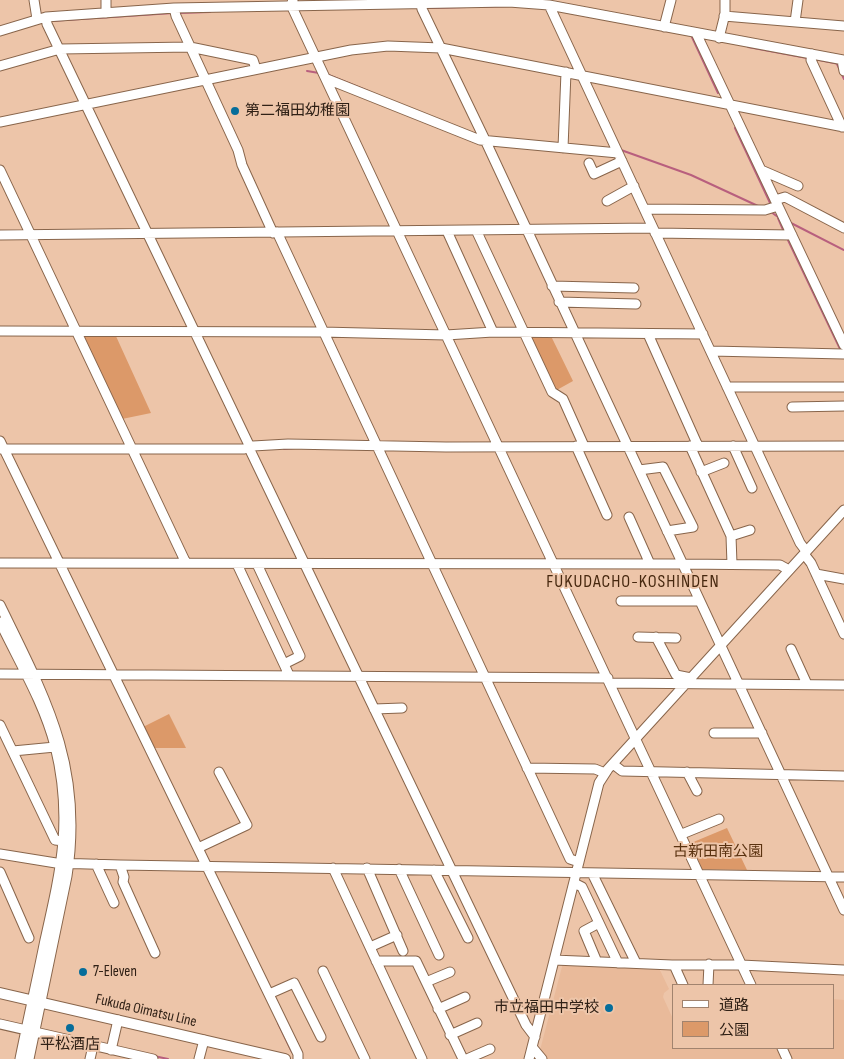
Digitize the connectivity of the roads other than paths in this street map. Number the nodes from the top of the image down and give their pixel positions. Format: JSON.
{"nodes":[{"id":1,"x":34,"y":0,"type":"edge"},
{"id":2,"x":106,"y":0,"type":"edge"},
{"id":3,"x":671,"y":0,"type":"edge"},
{"id":4,"x":725,"y":0,"type":"edge"},
{"id":5,"x":798,"y":0,"type":"edge"},
{"id":6,"x":292,"y":2,"type":"edge"},
{"id":7,"x":421,"y":5,"type":"edge"},
{"id":8,"x":547,"y":6,"type":"edge"},
{"id":9,"x":175,"y":11,"type":"junction"},
{"id":10,"x":106,"y":13,"type":"junction"},
{"id":11,"x":724,"y":16,"type":"junction"},
{"id":12,"x":44,"y":20,"type":"junction"},
{"id":13,"x":795,"y":22,"type":"junction"},
{"id":14,"x":844,"y":26,"type":"edge"},
{"id":15,"x":664,"y":27,"type":"junction"},
{"id":16,"x":0,"y":31,"type":"edge"},
{"id":17,"x":696,"y":33,"type":"junction"},
{"id":18,"x":720,"y":38,"type":"junction"},
{"id":19,"x":190,"y":46,"type":"junction"},
{"id":20,"x":59,"y":48,"type":"junction"},
{"id":21,"x":441,"y":48,"type":"junction"},
{"id":22,"x":316,"y":56,"type":"junction"},
{"id":23,"x":811,"y":57,"type":"junction"},
{"id":24,"x":843,"y":64,"type":"edge"},
{"id":25,"x":0,"y":66,"type":"edge"},
{"id":26,"x":256,"y":69,"type":"junction"},
{"id":27,"x":566,"y":72,"type":"junction"},
{"id":28,"x":325,"y":75,"type":"junction"},
{"id":29,"x":582,"y":76,"type":"junction"},
{"id":30,"x":206,"y":80,"type":"junction"},
{"id":31,"x":86,"y":104,"type":"junction"},
{"id":32,"x":730,"y":105,"type":"junction"},
{"id":33,"x":0,"y":122,"type":"edge"},
{"id":34,"x":843,"y":127,"type":"edge"},
{"id":35,"x":485,"y":139,"type":"junction"},
{"id":36,"x":563,"y":146,"type":"junction"},
{"id":37,"x":618,"y":155,"type":"junction"},
{"id":38,"x":588,"y":163,"type":"dead end"},
{"id":39,"x":0,"y":170,"type":"edge"},
{"id":40,"x":761,"y":170,"type":"junction"},
{"id":41,"x":798,"y":186,"type":"dead end"},
{"id":42,"x":632,"y":188,"type":"junction"},
{"id":43,"x":607,"y":201,"type":"dead end"},
{"id":44,"x":772,"y":206,"type":"junction"},
{"id":45,"x":645,"y":209,"type":"junction"},
{"id":46,"x":524,"y":228,"type":"junction"},
{"id":47,"x":844,"y":228,"type":"edge"},
{"id":48,"x":396,"y":229,"type":"junction"},
{"id":49,"x":652,"y":229,"type":"junction"},
{"id":50,"x":476,"y":230,"type":"junction"},
{"id":51,"x":274,"y":231,"type":"junction"},
{"id":52,"x":447,"y":231,"type":"junction"},
{"id":53,"x":29,"y":233,"type":"junction"},
{"id":54,"x":145,"y":233,"type":"junction"},
{"id":55,"x":0,"y":235,"type":"edge"},
{"id":56,"x":788,"y":235,"type":"junction"},
{"id":57,"x":552,"y":286,"type":"junction"},
{"id":58,"x":634,"y":288,"type":"dead end"},
{"id":59,"x":560,"y":302,"type":"junction"},
{"id":60,"x":636,"y":304,"type":"dead end"},
{"id":61,"x":0,"y":331,"type":"edge"},
{"id":62,"x":76,"y":331,"type":"junction"},
{"id":63,"x":192,"y":332,"type":"junction"},
{"id":64,"x":322,"y":332,"type":"junction"},
{"id":65,"x":493,"y":332,"type":"junction"},
{"id":66,"x":523,"y":332,"type":"junction"},
{"id":67,"x":572,"y":332,"type":"junction"},
{"id":68,"x":648,"y":334,"type":"junction"},
{"id":69,"x":700,"y":334,"type":"junction"},
{"id":70,"x":446,"y":335,"type":"junction"},
{"id":71,"x":711,"y":351,"type":"junction"},
{"id":72,"x":843,"y":351,"type":"edge"},
{"id":73,"x":727,"y":387,"type":"junction"},
{"id":74,"x":844,"y":387,"type":"edge"},
{"id":75,"x":844,"y":406,"type":"edge"},
{"id":76,"x":792,"y":407,"type":"dead end"},
{"id":77,"x":2,"y":446,"type":"edge"},
{"id":78,"x":844,"y":446,"type":"edge"},
{"id":79,"x":131,"y":447,"type":"junction"},
{"id":80,"x":377,"y":447,"type":"junction"},
{"id":81,"x":579,"y":447,"type":"junction"},
{"id":82,"x":754,"y":447,"type":"junction"},
{"id":83,"x":248,"y":448,"type":"junction"},
{"id":84,"x":499,"y":448,"type":"junction"},
{"id":85,"x":628,"y":448,"type":"junction"},
{"id":86,"x":692,"y":448,"type":"junction"},
{"id":87,"x":733,"y":448,"type":"junction"},
{"id":88,"x":724,"y":463,"type":"dead end"},
{"id":89,"x":639,"y":470,"type":"junction"},
{"id":90,"x":701,"y":472,"type":"junction"},
{"id":91,"x":752,"y":488,"type":"dead end"},
{"id":92,"x":844,"y":510,"type":"edge"},
{"id":93,"x":607,"y":515,"type":"dead end"},
{"id":94,"x":629,"y":517,"type":"dead end"},
{"id":95,"x":750,"y":530,"type":"dead end"},
{"id":96,"x":667,"y":531,"type":"junction"},
{"id":97,"x":731,"y":536,"type":"junction"},
{"id":98,"x":805,"y":553,"type":"junction"},
{"id":99,"x":0,"y":563,"type":"edge"},
{"id":100,"x":58,"y":563,"type":"junction"},
{"id":101,"x":186,"y":563,"type":"junction"},
{"id":102,"x":431,"y":563,"type":"junction"},
{"id":103,"x":236,"y":564,"type":"junction"},
{"id":104,"x":257,"y":564,"type":"junction"},
{"id":105,"x":304,"y":564,"type":"junction"},
{"id":106,"x":553,"y":564,"type":"junction"},
{"id":107,"x":650,"y":564,"type":"junction"},
{"id":108,"x":683,"y":564,"type":"junction"},
{"id":109,"x":732,"y":564,"type":"junction"},
{"id":110,"x":789,"y":570,"type":"junction"},
{"id":111,"x":816,"y":574,"type":"junction"},
{"id":112,"x":844,"y":579,"type":"edge"},
{"id":113,"x":621,"y":601,"type":"dead end"},
{"id":114,"x":698,"y":601,"type":"junction"},
{"id":115,"x":0,"y":605,"type":"edge"},
{"id":116,"x":840,"y":618,"type":"edge"},
{"id":117,"x":0,"y":622,"type":"edge"},
{"id":118,"x":844,"y":634,"type":"edge"},
{"id":119,"x":638,"y":637,"type":"dead end"},
{"id":120,"x":656,"y":637,"type":"junction"},
{"id":121,"x":676,"y":638,"type":"dead end"},
{"id":122,"x":721,"y":645,"type":"junction"},
{"id":123,"x":791,"y":649,"type":"dead end"},
{"id":124,"x":284,"y":664,"type":"junction"},
{"id":125,"x":0,"y":674,"type":"edge"},
{"id":126,"x":29,"y":674,"type":"junction"},
{"id":127,"x":289,"y":675,"type":"junction"},
{"id":128,"x":115,"y":677,"type":"junction"},
{"id":129,"x":359,"y":677,"type":"junction"},
{"id":130,"x":486,"y":680,"type":"junction"},
{"id":131,"x":689,"y":680,"type":"junction"},
{"id":132,"x":610,"y":681,"type":"junction"},
{"id":133,"x":739,"y":684,"type":"junction"},
{"id":134,"x":807,"y":684,"type":"junction"},
{"id":135,"x":844,"y":685,"type":"edge"},
{"id":136,"x":402,"y":708,"type":"dead end"},
{"id":137,"x":374,"y":709,"type":"junction"},
{"id":138,"x":0,"y":725,"type":"edge"},
{"id":139,"x":714,"y":733,"type":"dead end"},
{"id":140,"x":762,"y":733,"type":"junction"},
{"id":141,"x":636,"y":738,"type":"junction"},
{"id":142,"x":55,"y":747,"type":"junction"},
{"id":143,"x":13,"y":751,"type":"junction"},
{"id":144,"x":613,"y":764,"type":"junction"},
{"id":145,"x":527,"y":768,"type":"junction"},
{"id":146,"x":652,"y":771,"type":"junction"},
{"id":147,"x":219,"y":772,"type":"dead end"},
{"id":148,"x":687,"y":772,"type":"junction"},
{"id":149,"x":605,"y":773,"type":"junction"},
{"id":150,"x":781,"y":774,"type":"junction"},
{"id":151,"x":844,"y":776,"type":"edge"},
{"id":152,"x":698,"y":791,"type":"dead end"},
{"id":153,"x":719,"y":819,"type":"dead end"},
{"id":154,"x":682,"y":834,"type":"junction"},
{"id":155,"x":64,"y":841,"type":"junction"},
{"id":156,"x":198,"y":848,"type":"junction"},
{"id":157,"x":0,"y":854,"type":"edge"},
{"id":158,"x":579,"y":862,"type":"junction"},
{"id":159,"x":66,"y":863,"type":"junction"},
{"id":160,"x":96,"y":864,"type":"junction"},
{"id":161,"x":206,"y":864,"type":"junction"},
{"id":162,"x":120,"y":865,"type":"junction"},
{"id":163,"x":333,"y":868,"type":"junction"},
{"id":164,"x":367,"y":868,"type":"junction"},
{"id":165,"x":399,"y":869,"type":"junction"},
{"id":166,"x":450,"y":869,"type":"junction"},
{"id":167,"x":434,"y":870,"type":"junction"},
{"id":168,"x":0,"y":872,"type":"edge"},
{"id":169,"x":577,"y":872,"type":"junction"},
{"id":170,"x":592,"y":873,"type":"junction"},
{"id":171,"x":700,"y":874,"type":"junction"},
{"id":172,"x":828,"y":877,"type":"junction"},
{"id":173,"x":844,"y":877,"type":"edge"},
{"id":174,"x":574,"y":882,"type":"junction"},
{"id":175,"x":114,"y":903,"type":"dead end"},
{"id":176,"x":844,"y":910,"type":"edge"},
{"id":177,"x":599,"y":923,"type":"junction"},
{"id":178,"x":396,"y":935,"type":"junction"},
{"id":179,"x":29,"y":938,"type":"dead end"},
{"id":180,"x":468,"y":938,"type":"dead end"},
{"id":181,"x":370,"y":947,"type":"junction"},
{"id":182,"x":403,"y":951,"type":"dead end"},
{"id":183,"x":155,"y":953,"type":"dead end"},
{"id":184,"x":439,"y":955,"type":"dead end"},
{"id":185,"x":376,"y":960,"type":"junction"},
{"id":186,"x":554,"y":960,"type":"junction"},
{"id":187,"x":597,"y":962,"type":"junction"},
{"id":188,"x":618,"y":963,"type":"junction"},
{"id":189,"x":636,"y":963,"type":"junction"},
{"id":190,"x":709,"y":964,"type":"junction"},
{"id":191,"x":674,"y":965,"type":"junction"},
{"id":192,"x":741,"y":965,"type":"junction"},
{"id":193,"x":844,"y":970,"type":"edge"},
{"id":194,"x":323,"y":971,"type":"dead end"},
{"id":195,"x":450,"y":972,"type":"dead end"},
{"id":196,"x":426,"y":982,"type":"junction"},
{"id":197,"x":683,"y":984,"type":"edge"},
{"id":198,"x":708,"y":984,"type":"edge"},
{"id":199,"x":750,"y":984,"type":"edge"},
{"id":200,"x":0,"y":993,"type":"edge"},
{"id":201,"x":268,"y":994,"type":"junction"},
{"id":202,"x":465,"y":997,"type":"dead end"},
{"id":203,"x":37,"y":1001,"type":"junction"},
{"id":204,"x":438,"y":1008,"type":"junction"},
{"id":205,"x":118,"y":1020,"type":"junction"},
{"id":206,"x":477,"y":1023,"type":"dead end"},
{"id":207,"x":0,"y":1024,"type":"edge"},
{"id":208,"x":30,"y":1030,"type":"junction"},
{"id":209,"x":450,"y":1035,"type":"junction"},
{"id":210,"x":535,"y":1036,"type":"junction"},
{"id":211,"x":321,"y":1037,"type":"dead end"},
{"id":212,"x":204,"y":1040,"type":"junction"},
{"id":213,"x":93,"y":1046,"type":"junction"},
{"id":214,"x":532,"y":1047,"type":"junction"},
{"id":215,"x":490,"y":1049,"type":"dead end"},
{"id":216,"x":111,"y":1050,"type":"junction"},
{"id":217,"x":133,"y":1057,"type":"edge"},
{"id":218,"x":20,"y":1059,"type":"edge"},
{"id":219,"x":29,"y":1059,"type":"edge"},
{"id":220,"x":90,"y":1059,"type":"edge"},
{"id":221,"x":153,"y":1059,"type":"edge"},
{"id":222,"x":199,"y":1059,"type":"edge"},
{"id":223,"x":285,"y":1059,"type":"edge"},
{"id":224,"x":298,"y":1059,"type":"edge"},
{"id":225,"x":365,"y":1059,"type":"edge"},
{"id":226,"x":422,"y":1059,"type":"edge"},
{"id":227,"x":463,"y":1059,"type":"edge"},
{"id":228,"x":468,"y":1059,"type":"edge"},
{"id":229,"x":529,"y":1059,"type":"edge"},
{"id":230,"x":542,"y":1059,"type":"edge"}],
"edges":[{"from":1,"to":12,"type":"street"},
{"from":2,"to":10,"type":"street"},
{"from":3,"to":15,"type":"street"},
{"from":4,"to":11,"type":"street"},
{"from":5,"to":13,"type":"street"},
{"from":6,"to":7,"type":"street"},
{"from":6,"to":9,"type":"street"},
{"from":6,"to":22,"type":"street"},
{"from":7,"to":8,"type":"street"},
{"from":7,"to":21,"type":"street"},
{"from":8,"to":15,"type":"street"},
{"from":8,"to":29,"type":"street"},
{"from":9,"to":10,"type":"street"},
{"from":9,"to":19,"type":"street"},
{"from":10,"to":12,"type":"street"},
{"from":11,"to":13,"type":"street"},
{"from":11,"to":18,"type":"street"},
{"from":12,"to":16,"type":"street"},
{"from":12,"to":20,"type":"street"},
{"from":13,"to":14,"type":"street"},
{"from":15,"to":17,"type":"street"},
{"from":17,"to":18,"type":"street"},
{"from":17,"to":32,"type":"street"},
{"from":18,"to":23,"type":"street"},
{"from":19,"to":20,"type":"street"},
{"from":19,"to":26,"type":"street"},
{"from":19,"to":30,"type":"street"},
{"from":20,"to":25,"type":"street"},
{"from":20,"to":31,"type":"street"},
{"from":21,"to":22,"type":"street"},
{"from":21,"to":27,"type":"street"},
{"from":21,"to":35,"type":"street"},
{"from":22,"to":26,"type":"street"},
{"from":22,"to":28,"type":"street"},
{"from":23,"to":24,"type":"street"},
{"from":23,"to":34,"type":"street"},
{"from":26,"to":30,"type":"street"},
{"from":27,"to":29,"type":"street"},
{"from":27,"to":36,"type":"street"},
{"from":28,"to":35,"type":"street"},
{"from":28,"to":48,"type":"street"},
{"from":29,"to":32,"type":"street"},
{"from":29,"to":37,"type":"street"},
{"from":30,"to":31,"type":"street"},
{"from":30,"to":51,"type":"street"},
{"from":31,"to":33,"type":"street"},
{"from":31,"to":54,"type":"street"},
{"from":32,"to":34,"type":"street"},
{"from":32,"to":40,"type":"street"},
{"from":35,"to":36,"type":"street"},
{"from":35,"to":46,"type":"street"},
{"from":36,"to":37,"type":"street"},
{"from":37,"to":38,"type":"street"},
{"from":37,"to":42,"type":"street"},
{"from":39,"to":53,"type":"street"},
{"from":40,"to":41,"type":"street"},
{"from":40,"to":44,"type":"street"},
{"from":42,"to":43,"type":"street"},
{"from":42,"to":45,"type":"street"},
{"from":44,"to":45,"type":"street"},
{"from":44,"to":47,"type":"street"},
{"from":44,"to":56,"type":"street"},
{"from":45,"to":49,"type":"street"},
{"from":46,"to":49,"type":"street"},
{"from":46,"to":50,"type":"street"},
{"from":46,"to":57,"type":"street"},
{"from":48,"to":51,"type":"street"},
{"from":48,"to":52,"type":"street"},
{"from":48,"to":70,"type":"street"},
{"from":49,"to":56,"type":"street"},
{"from":49,"to":69,"type":"street"},
{"from":50,"to":52,"type":"street"},
{"from":50,"to":66,"type":"street"},
{"from":51,"to":54,"type":"street"},
{"from":51,"to":64,"type":"street"},
{"from":52,"to":65,"type":"street"},
{"from":53,"to":54,"type":"street"},
{"from":53,"to":55,"type":"street"},
{"from":53,"to":62,"type":"street"},
{"from":54,"to":63,"type":"street"},
{"from":56,"to":72,"type":"street"},
{"from":57,"to":58,"type":"street"},
{"from":57,"to":59,"type":"street"},
{"from":59,"to":60,"type":"street"},
{"from":59,"to":67,"type":"street"},
{"from":61,"to":62,"type":"street"},
{"from":62,"to":63,"type":"street"},
{"from":62,"to":79,"type":"street"},
{"from":63,"to":64,"type":"street"},
{"from":63,"to":83,"type":"street"},
{"from":64,"to":70,"type":"street"},
{"from":64,"to":80,"type":"street"},
{"from":65,"to":66,"type":"street"},
{"from":65,"to":70,"type":"street"},
{"from":66,"to":67,"type":"street"},
{"from":66,"to":81,"type":"street"},
{"from":67,"to":68,"type":"street"},
{"from":67,"to":85,"type":"street"},
{"from":68,"to":69,"type":"street"},
{"from":68,"to":86,"type":"street"},
{"from":69,"to":71,"type":"street"},
{"from":70,"to":84,"type":"street"},
{"from":71,"to":72,"type":"street"},
{"from":71,"to":73,"type":"street"},
{"from":73,"to":74,"type":"street"},
{"from":73,"to":82,"type":"street"},
{"from":75,"to":76,"type":"street"},
{"from":77,"to":79,"type":"street"},
{"from":77,"to":100,"type":"street"},
{"from":78,"to":82,"type":"street"},
{"from":79,"to":83,"type":"street"},
{"from":79,"to":101,"type":"street"},
{"from":80,"to":83,"type":"street"},
{"from":80,"to":84,"type":"street"},
{"from":80,"to":102,"type":"street"},
{"from":81,"to":84,"type":"street"},
{"from":81,"to":85,"type":"street"},
{"from":81,"to":93,"type":"street"},
{"from":82,"to":87,"type":"street"},
{"from":82,"to":98,"type":"street"},
{"from":83,"to":105,"type":"street"},
{"from":84,"to":106,"type":"street"},
{"from":85,"to":86,"type":"street"},
{"from":85,"to":89,"type":"street"},
{"from":86,"to":87,"type":"street"},
{"from":86,"to":90,"type":"street"},
{"from":87,"to":91,"type":"street"},
{"from":88,"to":90,"type":"street"},
{"from":89,"to":96,"type":"street"},
{"from":89,"to":96,"type":"street"},
{"from":90,"to":97,"type":"street"},
{"from":92,"to":98,"type":"street"},
{"from":94,"to":107,"type":"street"},
{"from":95,"to":97,"type":"street"},
{"from":96,"to":108,"type":"street"},
{"from":97,"to":109,"type":"street"},
{"from":98,"to":110,"type":"street"},
{"from":98,"to":111,"type":"street"},
{"from":99,"to":100,"type":"street"},
{"from":100,"to":101,"type":"street"},
{"from":100,"to":128,"type":"street"},
{"from":101,"to":103,"type":"street"},
{"from":102,"to":105,"type":"street"},
{"from":102,"to":106,"type":"street"},
{"from":102,"to":130,"type":"street"},
{"from":103,"to":104,"type":"street"},
{"from":103,"to":124,"type":"street"},
{"from":104,"to":105,"type":"street"},
{"from":104,"to":124,"type":"street"},
{"from":105,"to":129,"type":"street"},
{"from":106,"to":107,"type":"street"},
{"from":106,"to":132,"type":"street"},
{"from":107,"to":108,"type":"street"},
{"from":108,"to":109,"type":"street"},
{"from":108,"to":114,"type":"street"},
{"from":109,"to":110,"type":"street"},
{"from":110,"to":122,"type":"street"},
{"from":111,"to":112,"type":"street"},
{"from":111,"to":116,"type":"street"},
{"from":113,"to":114,"type":"street"},
{"from":114,"to":122,"type":"street"},
{"from":115,"to":126,"type":"street"},
{"from":116,"to":118,"type":"street"},
{"from":117,"to":126,"type":"street"},
{"from":119,"to":120,"type":"street"},
{"from":120,"to":121,"type":"street"},
{"from":120,"to":131,"type":"street"},
{"from":122,"to":131,"type":"street"},
{"from":122,"to":133,"type":"street"},
{"from":123,"to":134,"type":"street"},
{"from":124,"to":127,"type":"street"},
{"from":125,"to":126,"type":"street"},
{"from":126,"to":128,"type":"street"},
{"from":126,"to":142,"type":"street"},
{"from":126,"to":159,"type":"street"},
{"from":127,"to":128,"type":"street"},
{"from":127,"to":129,"type":"street"},
{"from":128,"to":156,"type":"street"},
{"from":129,"to":130,"type":"street"},
{"from":129,"to":137,"type":"street"},
{"from":130,"to":132,"type":"street"},
{"from":130,"to":145,"type":"street"},
{"from":131,"to":132,"type":"street"},
{"from":131,"to":133,"type":"street"},
{"from":131,"to":141,"type":"street"},
{"from":132,"to":141,"type":"street"},
{"from":133,"to":134,"type":"street"},
{"from":133,"to":140,"type":"street"},
{"from":134,"to":135,"type":"street"},
{"from":136,"to":137,"type":"street"},
{"from":137,"to":166,"type":"street"},
{"from":138,"to":143,"type":"street"},
{"from":139,"to":140,"type":"street"},
{"from":140,"to":150,"type":"street"},
{"from":141,"to":144,"type":"street"},
{"from":141,"to":146,"type":"street"},
{"from":142,"to":143,"type":"street"},
{"from":142,"to":155,"type":"street"},
{"from":143,"to":155,"type":"street"},
{"from":144,"to":146,"type":"street"},
{"from":144,"to":149,"type":"street"},
{"from":145,"to":149,"type":"street"},
{"from":145,"to":158,"type":"street"},
{"from":146,"to":148,"type":"street"},
{"from":146,"to":154,"type":"street"},
{"from":147,"to":156,"type":"street"},
{"from":148,"to":150,"type":"street"},
{"from":148,"to":152,"type":"street"},
{"from":149,"to":158,"type":"street"},
{"from":150,"to":151,"type":"street"},
{"from":150,"to":172,"type":"street"},
{"from":153,"to":154,"type":"street"},
{"from":154,"to":171,"type":"street"},
{"from":155,"to":159,"type":"street"},
{"from":156,"to":161,"type":"street"},
{"from":157,"to":159,"type":"street"},
{"from":158,"to":169,"type":"street"},
{"from":159,"to":160,"type":"street"},
{"from":159,"to":203,"type":"street"},
{"from":160,"to":162,"type":"street"},
{"from":160,"to":175,"type":"street"},
{"from":161,"to":162,"type":"street"},
{"from":161,"to":163,"type":"street"},
{"from":161,"to":201,"type":"street"},
{"from":162,"to":183,"type":"street"},
{"from":163,"to":164,"type":"street"},
{"from":163,"to":181,"type":"street"},
{"from":164,"to":165,"type":"street"},
{"from":164,"to":178,"type":"street"},
{"from":165,"to":167,"type":"street"},
{"from":165,"to":184,"type":"street"},
{"from":166,"to":167,"type":"street"},
{"from":166,"to":169,"type":"street"},
{"from":166,"to":210,"type":"street"},
{"from":167,"to":180,"type":"street"},
{"from":168,"to":179,"type":"street"},
{"from":169,"to":170,"type":"street"},
{"from":169,"to":174,"type":"street"},
{"from":170,"to":171,"type":"street"},
{"from":170,"to":189,"type":"street"},
{"from":171,"to":172,"type":"street"},
{"from":171,"to":192,"type":"street"},
{"from":172,"to":173,"type":"street"},
{"from":172,"to":176,"type":"street"},
{"from":174,"to":177,"type":"street"},
{"from":174,"to":186,"type":"street"},
{"from":177,"to":187,"type":"street"},
{"from":177,"to":188,"type":"street"},
{"from":178,"to":181,"type":"street"},
{"from":178,"to":182,"type":"street"},
{"from":181,"to":185,"type":"street"},
{"from":185,"to":196,"type":"street"},
{"from":185,"to":226,"type":"street"},
{"from":186,"to":187,"type":"street"},
{"from":186,"to":210,"type":"street"},
{"from":187,"to":188,"type":"street"},
{"from":188,"to":189,"type":"street"},
{"from":189,"to":191,"type":"street"},
{"from":190,"to":191,"type":"street"},
{"from":190,"to":192,"type":"street"},
{"from":190,"to":198,"type":"street"},
{"from":191,"to":197,"type":"street"},
{"from":192,"to":193,"type":"street"},
{"from":192,"to":199,"type":"street"},
{"from":194,"to":225,"type":"street"},
{"from":195,"to":196,"type":"street"},
{"from":196,"to":204,"type":"street"},
{"from":200,"to":203,"type":"main road","name":"Fukuda Oimatsu Line"},
{"from":201,"to":211,"type":"street"},
{"from":201,"to":224,"type":"street"},
{"from":202,"to":204,"type":"street"},
{"from":203,"to":205,"type":"main road","name":"Fukuda Oimatsu Line"},
{"from":203,"to":208,"type":"street"},
{"from":204,"to":209,"type":"street"},
{"from":205,"to":212,"type":"main road","name":"Fukuda Oimatsu Line"},
{"from":205,"to":216,"type":"street"},
{"from":206,"to":209,"type":"street"},
{"from":207,"to":208,"type":"street"},
{"from":208,"to":213,"type":"street"},
{"from":208,"to":218,"type":"street"},
{"from":208,"to":219,"type":"street"},
{"from":209,"to":227,"type":"street"},
{"from":210,"to":214,"type":"street"},
{"from":212,"to":222,"type":"street"},
{"from":212,"to":223,"type":"main road","name":"Fukuda Oimatsu Line"},
{"from":213,"to":216,"type":"street"},
{"from":213,"to":220,"type":"street"},
{"from":214,"to":229,"type":"street"},
{"from":214,"to":230,"type":"street"},
{"from":215,"to":228,"type":"street"},
{"from":216,"to":217,"type":"street"},
{"from":217,"to":221,"type":"street"}]}
